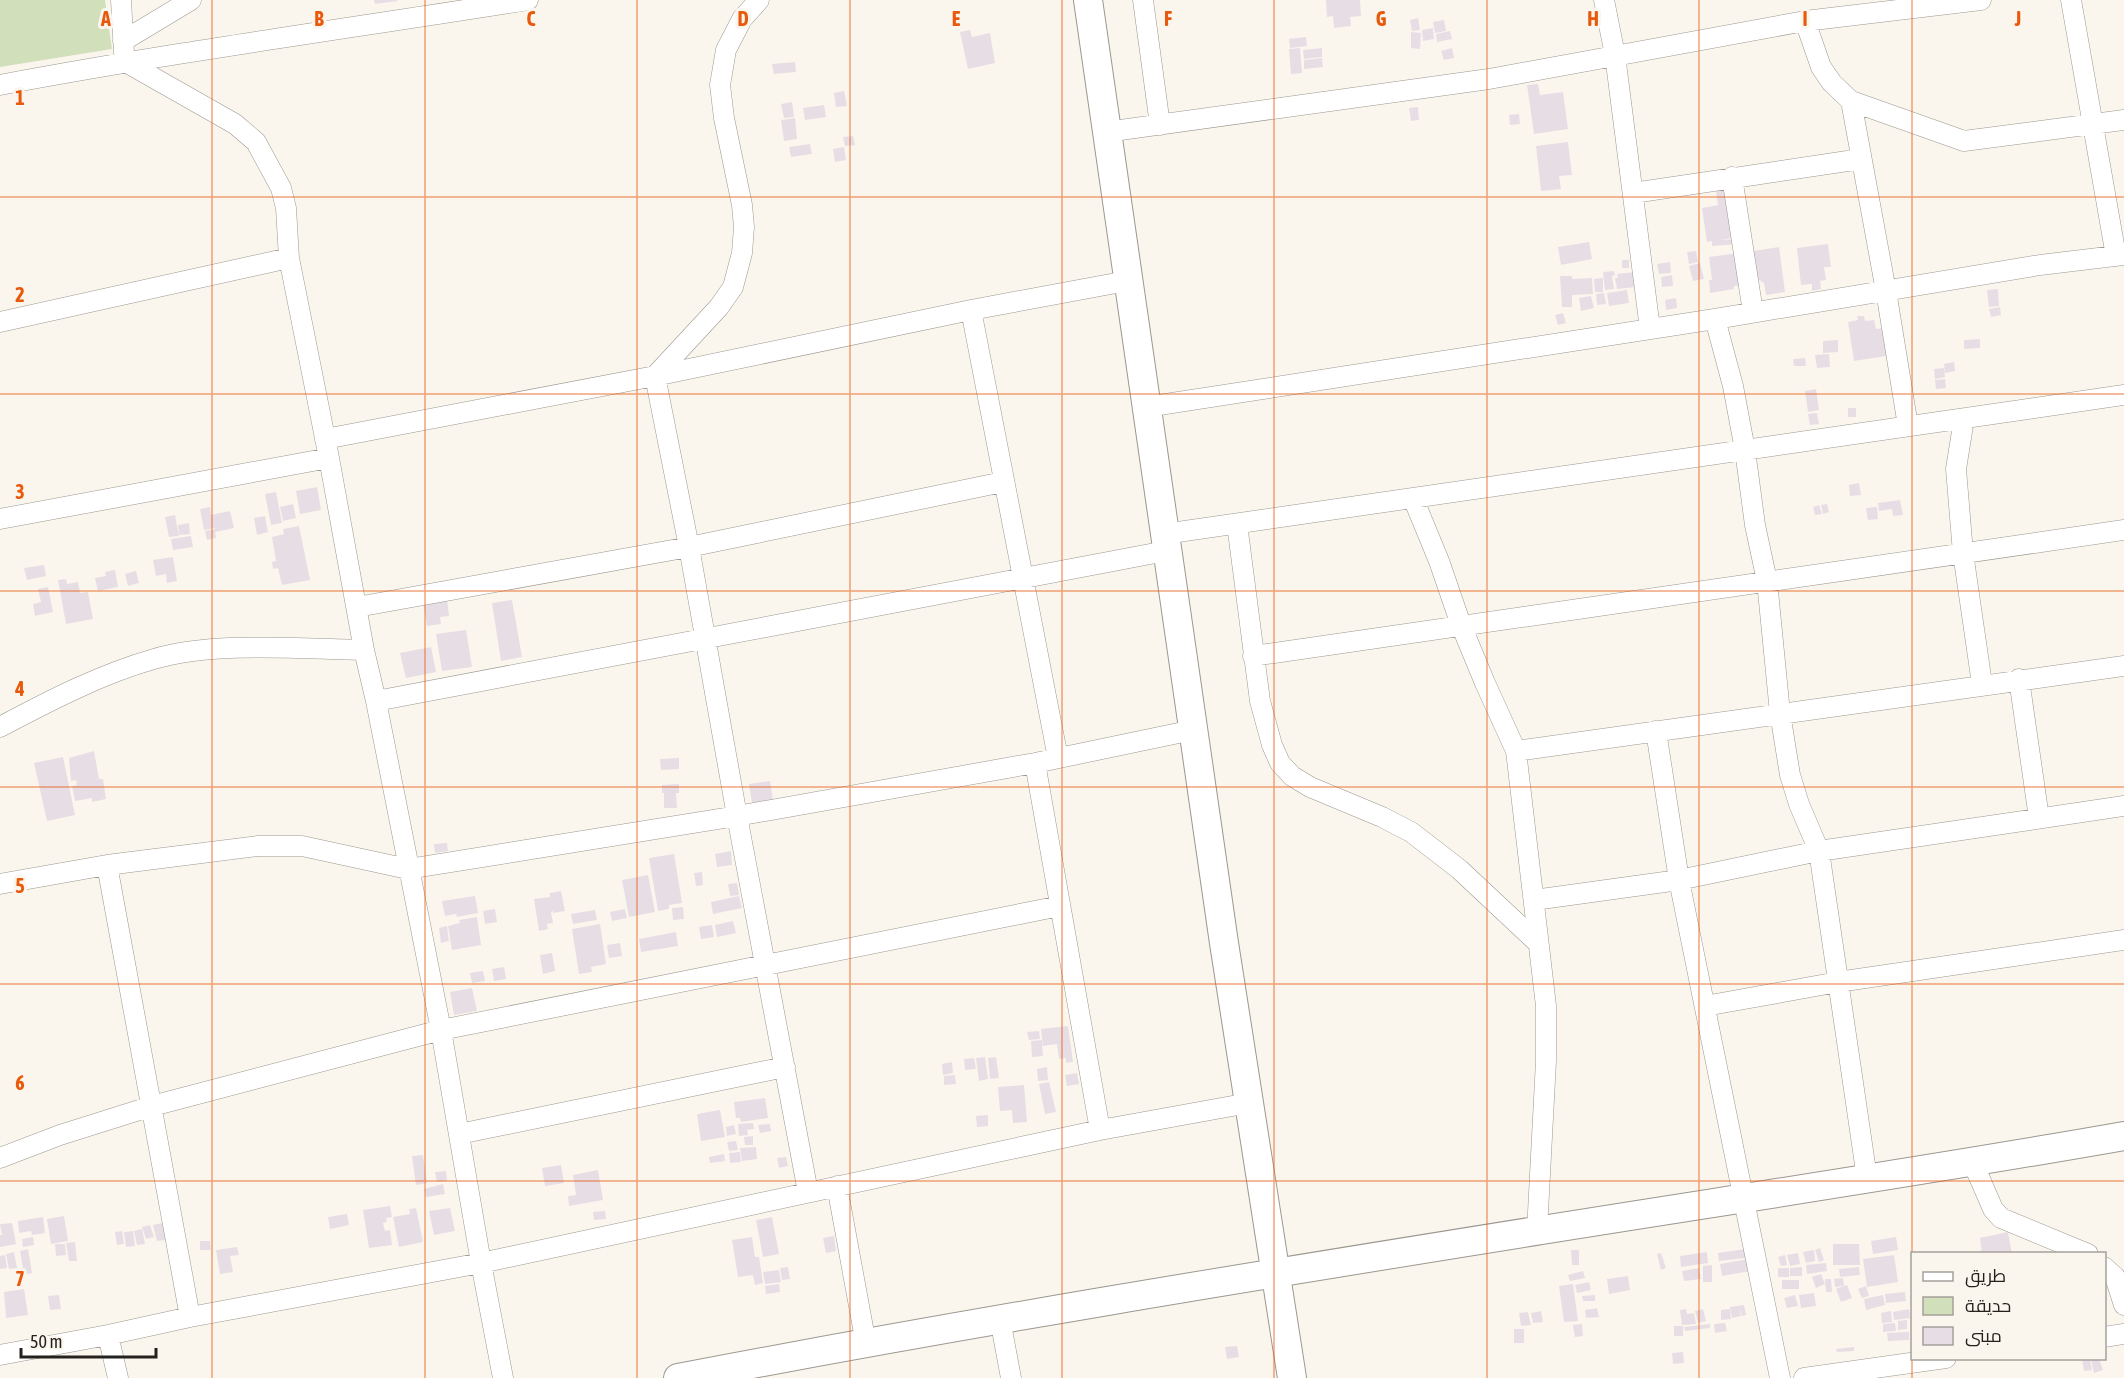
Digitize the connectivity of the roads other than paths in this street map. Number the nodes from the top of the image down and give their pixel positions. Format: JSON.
{"nodes":[{"id":1,"x":121,"y":0,"type":"edge"},
{"id":2,"x":191,"y":0,"type":"edge"},
{"id":3,"x":528,"y":0,"type":"edge"},
{"id":4,"x":759,"y":0,"type":"edge"},
{"id":5,"x":1088,"y":0,"type":"edge"},
{"id":6,"x":1143,"y":0,"type":"edge"},
{"id":7,"x":1604,"y":0,"type":"edge"},
{"id":8,"x":1981,"y":0,"type":"edge"},
{"id":9,"x":2071,"y":0,"type":"edge"},
{"id":10,"x":1894,"y":5,"type":"edge"},
{"id":11,"x":1805,"y":21,"type":"junction"},
{"id":12,"x":123,"y":41,"type":"junction"},
{"id":13,"x":1615,"y":55,"type":"junction"},
{"id":14,"x":124,"y":61,"type":"junction"},
{"id":15,"x":0,"y":85,"type":"edge"},
{"id":16,"x":1851,"y":101,"type":"junction"},
{"id":17,"x":2124,"y":120,"type":"edge"},
{"id":18,"x":2092,"y":123,"type":"junction"},
{"id":19,"x":1160,"y":125,"type":"junction"},
{"id":20,"x":1106,"y":132,"type":"junction"},
{"id":21,"x":1861,"y":159,"type":"junction"},
{"id":22,"x":1732,"y":177,"type":"junction"},
{"id":23,"x":1633,"y":193,"type":"junction"},
{"id":24,"x":2120,"y":256,"type":"edge"},
{"id":25,"x":288,"y":258,"type":"junction"},
{"id":26,"x":1128,"y":281,"type":"junction"},
{"id":27,"x":1886,"y":291,"type":"junction"},
{"id":28,"x":971,"y":310,"type":"junction"},
{"id":29,"x":1753,"y":312,"type":"junction"},
{"id":30,"x":1715,"y":319,"type":"junction"},
{"id":31,"x":0,"y":322,"type":"edge"},
{"id":32,"x":1650,"y":329,"type":"junction"},
{"id":33,"x":655,"y":376,"type":"junction"},
{"id":34,"x":2124,"y":395,"type":"edge"},
{"id":35,"x":1146,"y":407,"type":"junction"},
{"id":36,"x":1964,"y":419,"type":"junction"},
{"id":37,"x":1908,"y":426,"type":"junction"},
{"id":38,"x":327,"y":448,"type":"junction"},
{"id":39,"x":1745,"y":450,"type":"junction"},
{"id":40,"x":1003,"y":482,"type":"junction"},
{"id":41,"x":1413,"y":498,"type":"junction"},
{"id":42,"x":0,"y":519,"type":"edge"},
{"id":43,"x":1237,"y":524,"type":"junction"},
{"id":44,"x":2124,"y":530,"type":"edge"},
{"id":45,"x":1165,"y":543,"type":"junction"},
{"id":46,"x":689,"y":547,"type":"junction"},
{"id":47,"x":1963,"y":553,"type":"junction"},
{"id":48,"x":1022,"y":578,"type":"junction"},
{"id":49,"x":1767,"y":581,"type":"junction"},
{"id":50,"x":357,"y":607,"type":"junction"},
{"id":51,"x":1461,"y":625,"type":"junction"},
{"id":52,"x":706,"y":639,"type":"junction"},
{"id":53,"x":364,"y":650,"type":"junction"},
{"id":54,"x":1254,"y":656,"type":"junction"},
{"id":55,"x":2124,"y":666,"type":"edge"},
{"id":56,"x":2019,"y":680,"type":"junction"},
{"id":57,"x":1982,"y":684,"type":"junction"},
{"id":58,"x":376,"y":701,"type":"junction"},
{"id":59,"x":1780,"y":713,"type":"junction"},
{"id":60,"x":0,"y":727,"type":"edge"},
{"id":61,"x":1193,"y":730,"type":"junction"},
{"id":62,"x":1656,"y":731,"type":"junction"},
{"id":63,"x":1516,"y":751,"type":"junction"},
{"id":64,"x":1058,"y":758,"type":"junction"},
{"id":65,"x":1035,"y":763,"type":"junction"},
{"id":66,"x":2124,"y":806,"type":"edge"},
{"id":67,"x":737,"y":816,"type":"junction"},
{"id":68,"x":2039,"y":818,"type":"junction"},
{"id":69,"x":1820,"y":851,"type":"junction"},
{"id":70,"x":107,"y":865,"type":"junction"},
{"id":71,"x":408,"y":869,"type":"junction"},
{"id":72,"x":1679,"y":880,"type":"junction"},
{"id":73,"x":0,"y":884,"type":"edge"},
{"id":74,"x":1534,"y":900,"type":"junction"},
{"id":75,"x":1060,"y":906,"type":"junction"},
{"id":76,"x":2124,"y":940,"type":"edge"},
{"id":77,"x":1538,"y":943,"type":"junction"},
{"id":78,"x":765,"y":964,"type":"junction"},
{"id":79,"x":1838,"y":982,"type":"junction"},
{"id":80,"x":1705,"y":1006,"type":"junction"},
{"id":81,"x":441,"y":1030,"type":"junction"},
{"id":82,"x":785,"y":1067,"type":"junction"},
{"id":83,"x":1249,"y":1102,"type":"junction"},
{"id":84,"x":152,"y":1106,"type":"junction"},
{"id":85,"x":1100,"y":1130,"type":"junction"},
{"id":86,"x":459,"y":1134,"type":"junction"},
{"id":87,"x":2124,"y":1136,"type":"edge"},
{"id":88,"x":0,"y":1158,"type":"edge"},
{"id":89,"x":1973,"y":1162,"type":"junction"},
{"id":90,"x":1867,"y":1178,"type":"junction"},
{"id":91,"x":837,"y":1186,"type":"junction"},
{"id":92,"x":808,"y":1192,"type":"junction"},
{"id":93,"x":1743,"y":1198,"type":"junction"},
{"id":94,"x":1537,"y":1231,"type":"junction"},
{"id":95,"x":2083,"y":1252,"type":"edge"},
{"id":96,"x":481,"y":1263,"type":"junction"},
{"id":97,"x":2106,"y":1269,"type":"edge"},
{"id":98,"x":1277,"y":1274,"type":"junction"},
{"id":99,"x":2124,"y":1305,"type":"edge"},
{"id":100,"x":190,"y":1317,"type":"junction"},
{"id":101,"x":1000,"y":1319,"type":"junction"},
{"id":102,"x":2124,"y":1334,"type":"edge"},
{"id":103,"x":108,"y":1335,"type":"junction"},
{"id":104,"x":2106,"y":1337,"type":"edge"},
{"id":105,"x":866,"y":1344,"type":"junction"},
{"id":106,"x":0,"y":1355,"type":"edge"},
{"id":107,"x":1939,"y":1360,"type":"edge"},
{"id":108,"x":117,"y":1378,"type":"edge"},
{"id":109,"x":503,"y":1378,"type":"edge"},
{"id":110,"x":678,"y":1378,"type":"edge"},
{"id":111,"x":1011,"y":1378,"type":"edge"},
{"id":112,"x":1292,"y":1378,"type":"edge"},
{"id":113,"x":1780,"y":1378,"type":"edge"},
{"id":114,"x":1804,"y":1378,"type":"edge"}],
"edges":[{"from":1,"to":12,"type":"street"},
{"from":2,"to":12,"type":"street"},
{"from":3,"to":14,"type":"street"},
{"from":4,"to":33,"type":"street"},
{"from":5,"to":20,"type":"street"},
{"from":6,"to":19,"type":"street"},
{"from":7,"to":13,"type":"street"},
{"from":8,"to":10,"type":"street"},
{"from":9,"to":18,"type":"street"},
{"from":10,"to":11,"type":"street"},
{"from":11,"to":13,"type":"street"},
{"from":11,"to":16,"type":"street"},
{"from":12,"to":14,"type":"street"},
{"from":13,"to":19,"type":"street"},
{"from":13,"to":23,"type":"street"},
{"from":14,"to":15,"type":"street"},
{"from":14,"to":25,"type":"street"},
{"from":16,"to":18,"type":"street"},
{"from":16,"to":21,"type":"street"},
{"from":17,"to":18,"type":"street"},
{"from":18,"to":24,"type":"street"},
{"from":19,"to":20,"type":"street"},
{"from":20,"to":26,"type":"street"},
{"from":21,"to":22,"type":"street"},
{"from":21,"to":27,"type":"street"},
{"from":22,"to":23,"type":"street"},
{"from":22,"to":29,"type":"street"},
{"from":23,"to":32,"type":"street"},
{"from":24,"to":27,"type":"street"},
{"from":25,"to":31,"type":"street"},
{"from":25,"to":38,"type":"street"},
{"from":26,"to":28,"type":"street"},
{"from":26,"to":35,"type":"street"},
{"from":27,"to":29,"type":"street"},
{"from":27,"to":37,"type":"street"},
{"from":28,"to":33,"type":"street"},
{"from":28,"to":40,"type":"street"},
{"from":29,"to":30,"type":"street"},
{"from":30,"to":32,"type":"street"},
{"from":30,"to":39,"type":"street"},
{"from":32,"to":35,"type":"street"},
{"from":33,"to":38,"type":"street"},
{"from":33,"to":46,"type":"street"},
{"from":34,"to":36,"type":"street"},
{"from":35,"to":45,"type":"street"},
{"from":36,"to":37,"type":"street"},
{"from":36,"to":47,"type":"street"},
{"from":37,"to":39,"type":"street"},
{"from":38,"to":42,"type":"street"},
{"from":38,"to":50,"type":"street"},
{"from":39,"to":41,"type":"street"},
{"from":39,"to":49,"type":"street"},
{"from":40,"to":46,"type":"street"},
{"from":40,"to":48,"type":"street"},
{"from":41,"to":43,"type":"street"},
{"from":41,"to":51,"type":"street"},
{"from":43,"to":45,"type":"street"},
{"from":43,"to":54,"type":"street"},
{"from":44,"to":47,"type":"street"},
{"from":45,"to":48,"type":"street"},
{"from":45,"to":61,"type":"street"},
{"from":46,"to":50,"type":"street"},
{"from":46,"to":52,"type":"street"},
{"from":47,"to":49,"type":"street"},
{"from":47,"to":57,"type":"street"},
{"from":48,"to":52,"type":"street"},
{"from":48,"to":64,"type":"street"},
{"from":49,"to":51,"type":"street"},
{"from":49,"to":59,"type":"street"},
{"from":50,"to":53,"type":"street"},
{"from":51,"to":54,"type":"street"},
{"from":51,"to":63,"type":"street"},
{"from":52,"to":58,"type":"street"},
{"from":52,"to":67,"type":"street"},
{"from":53,"to":58,"type":"street"},
{"from":53,"to":60,"type":"street"},
{"from":54,"to":77,"type":"street"},
{"from":55,"to":56,"type":"street"},
{"from":56,"to":57,"type":"street"},
{"from":56,"to":68,"type":"street"},
{"from":57,"to":59,"type":"street"},
{"from":58,"to":71,"type":"street"},
{"from":59,"to":62,"type":"street"},
{"from":59,"to":69,"type":"street"},
{"from":61,"to":64,"type":"street"},
{"from":61,"to":83,"type":"street"},
{"from":62,"to":63,"type":"street"},
{"from":62,"to":72,"type":"street"},
{"from":63,"to":74,"type":"street"},
{"from":64,"to":65,"type":"street"},
{"from":65,"to":67,"type":"street"},
{"from":65,"to":75,"type":"street"},
{"from":66,"to":68,"type":"street"},
{"from":67,"to":71,"type":"street"},
{"from":67,"to":78,"type":"street"},
{"from":68,"to":69,"type":"street"},
{"from":69,"to":72,"type":"street"},
{"from":69,"to":79,"type":"street"},
{"from":70,"to":71,"type":"street"},
{"from":70,"to":73,"type":"street"},
{"from":70,"to":84,"type":"street"},
{"from":71,"to":81,"type":"street"},
{"from":72,"to":74,"type":"street"},
{"from":72,"to":80,"type":"street"},
{"from":74,"to":77,"type":"street"},
{"from":75,"to":78,"type":"street"},
{"from":75,"to":85,"type":"street"},
{"from":76,"to":79,"type":"street"},
{"from":77,"to":94,"type":"street"},
{"from":78,"to":81,"type":"street"},
{"from":78,"to":82,"type":"street"},
{"from":79,"to":80,"type":"street"},
{"from":79,"to":90,"type":"street"},
{"from":80,"to":93,"type":"street"},
{"from":81,"to":84,"type":"street"},
{"from":81,"to":86,"type":"street"},
{"from":82,"to":86,"type":"street"},
{"from":82,"to":92,"type":"street"},
{"from":83,"to":85,"type":"street"},
{"from":83,"to":98,"type":"street"},
{"from":84,"to":88,"type":"street"},
{"from":84,"to":100,"type":"street"},
{"from":85,"to":91,"type":"street"},
{"from":86,"to":96,"type":"street"},
{"from":87,"to":89,"type":"street"},
{"from":89,"to":90,"type":"street"},
{"from":89,"to":95,"type":"street"},
{"from":90,"to":93,"type":"street"},
{"from":91,"to":92,"type":"street"},
{"from":91,"to":105,"type":"street"},
{"from":92,"to":96,"type":"street"},
{"from":93,"to":94,"type":"street"},
{"from":93,"to":113,"type":"street"},
{"from":94,"to":98,"type":"street"},
{"from":96,"to":100,"type":"street"},
{"from":96,"to":109,"type":"street"},
{"from":97,"to":99,"type":"street"},
{"from":98,"to":101,"type":"street"},
{"from":98,"to":112,"type":"street"},
{"from":100,"to":103,"type":"street"},
{"from":101,"to":105,"type":"street"},
{"from":101,"to":111,"type":"street"},
{"from":102,"to":104,"type":"street"},
{"from":103,"to":106,"type":"street"},
{"from":103,"to":108,"type":"street"},
{"from":105,"to":110,"type":"street"},
{"from":107,"to":114,"type":"street"}]}
